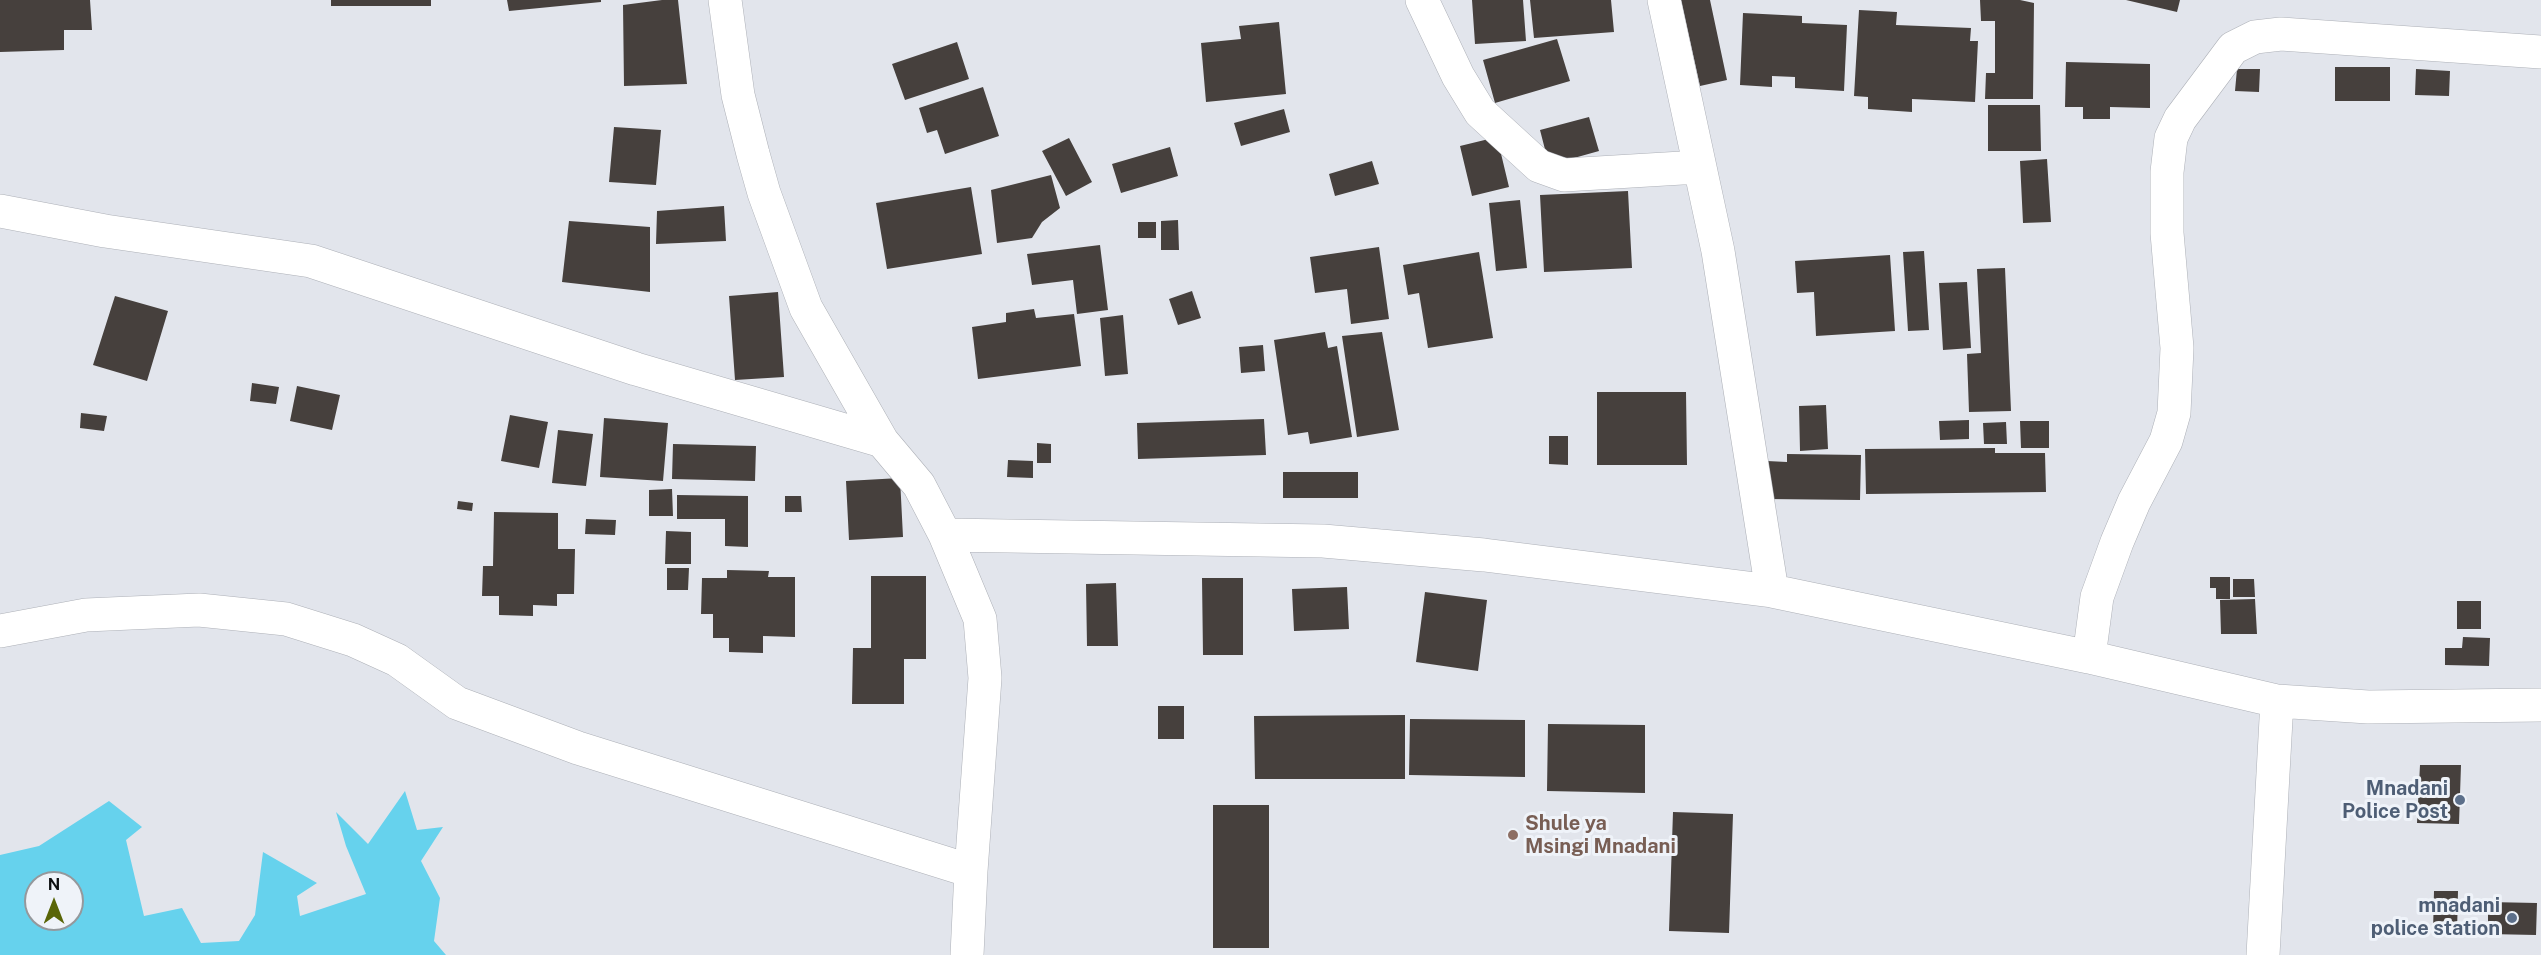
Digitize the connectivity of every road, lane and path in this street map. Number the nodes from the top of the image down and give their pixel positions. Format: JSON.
{"nodes":[{"id":1,"x":725,"y":0,"type":"edge"},
{"id":2,"x":1422,"y":0,"type":"edge"},
{"id":3,"x":1664,"y":0,"type":"edge"},
{"id":4,"x":2541,"y":52,"type":"edge"},
{"id":5,"x":1699,"y":167,"type":"junction"},
{"id":6,"x":0,"y":211,"type":"edge"},
{"id":7,"x":882,"y":441,"type":"junction"},
{"id":8,"x":945,"y":535,"type":"junction"},
{"id":9,"x":1772,"y":591,"type":"junction"},
{"id":10,"x":0,"y":631,"type":"edge"},
{"id":11,"x":2089,"y":657,"type":"junction"},
{"id":12,"x":2277,"y":701,"type":"junction"},
{"id":13,"x":2541,"y":705,"type":"edge"},
{"id":14,"x":971,"y":871,"type":"junction"},
{"id":15,"x":967,"y":955,"type":"edge"},
{"id":16,"x":2263,"y":955,"type":"edge"}],
"edges":[{"from":1,"to":7,"type":"street"},
{"from":2,"to":5,"type":"street"},
{"from":3,"to":5,"type":"street"},
{"from":4,"to":11,"type":"street"},
{"from":5,"to":9,"type":"street"},
{"from":6,"to":7,"type":"street"},
{"from":7,"to":8,"type":"street"},
{"from":8,"to":9,"type":"street"},
{"from":8,"to":14,"type":"street"},
{"from":9,"to":11,"type":"street"},
{"from":10,"to":14,"type":"street"},
{"from":11,"to":12,"type":"street"},
{"from":12,"to":13,"type":"street"},
{"from":12,"to":16,"type":"street"},
{"from":14,"to":15,"type":"street"}]}
